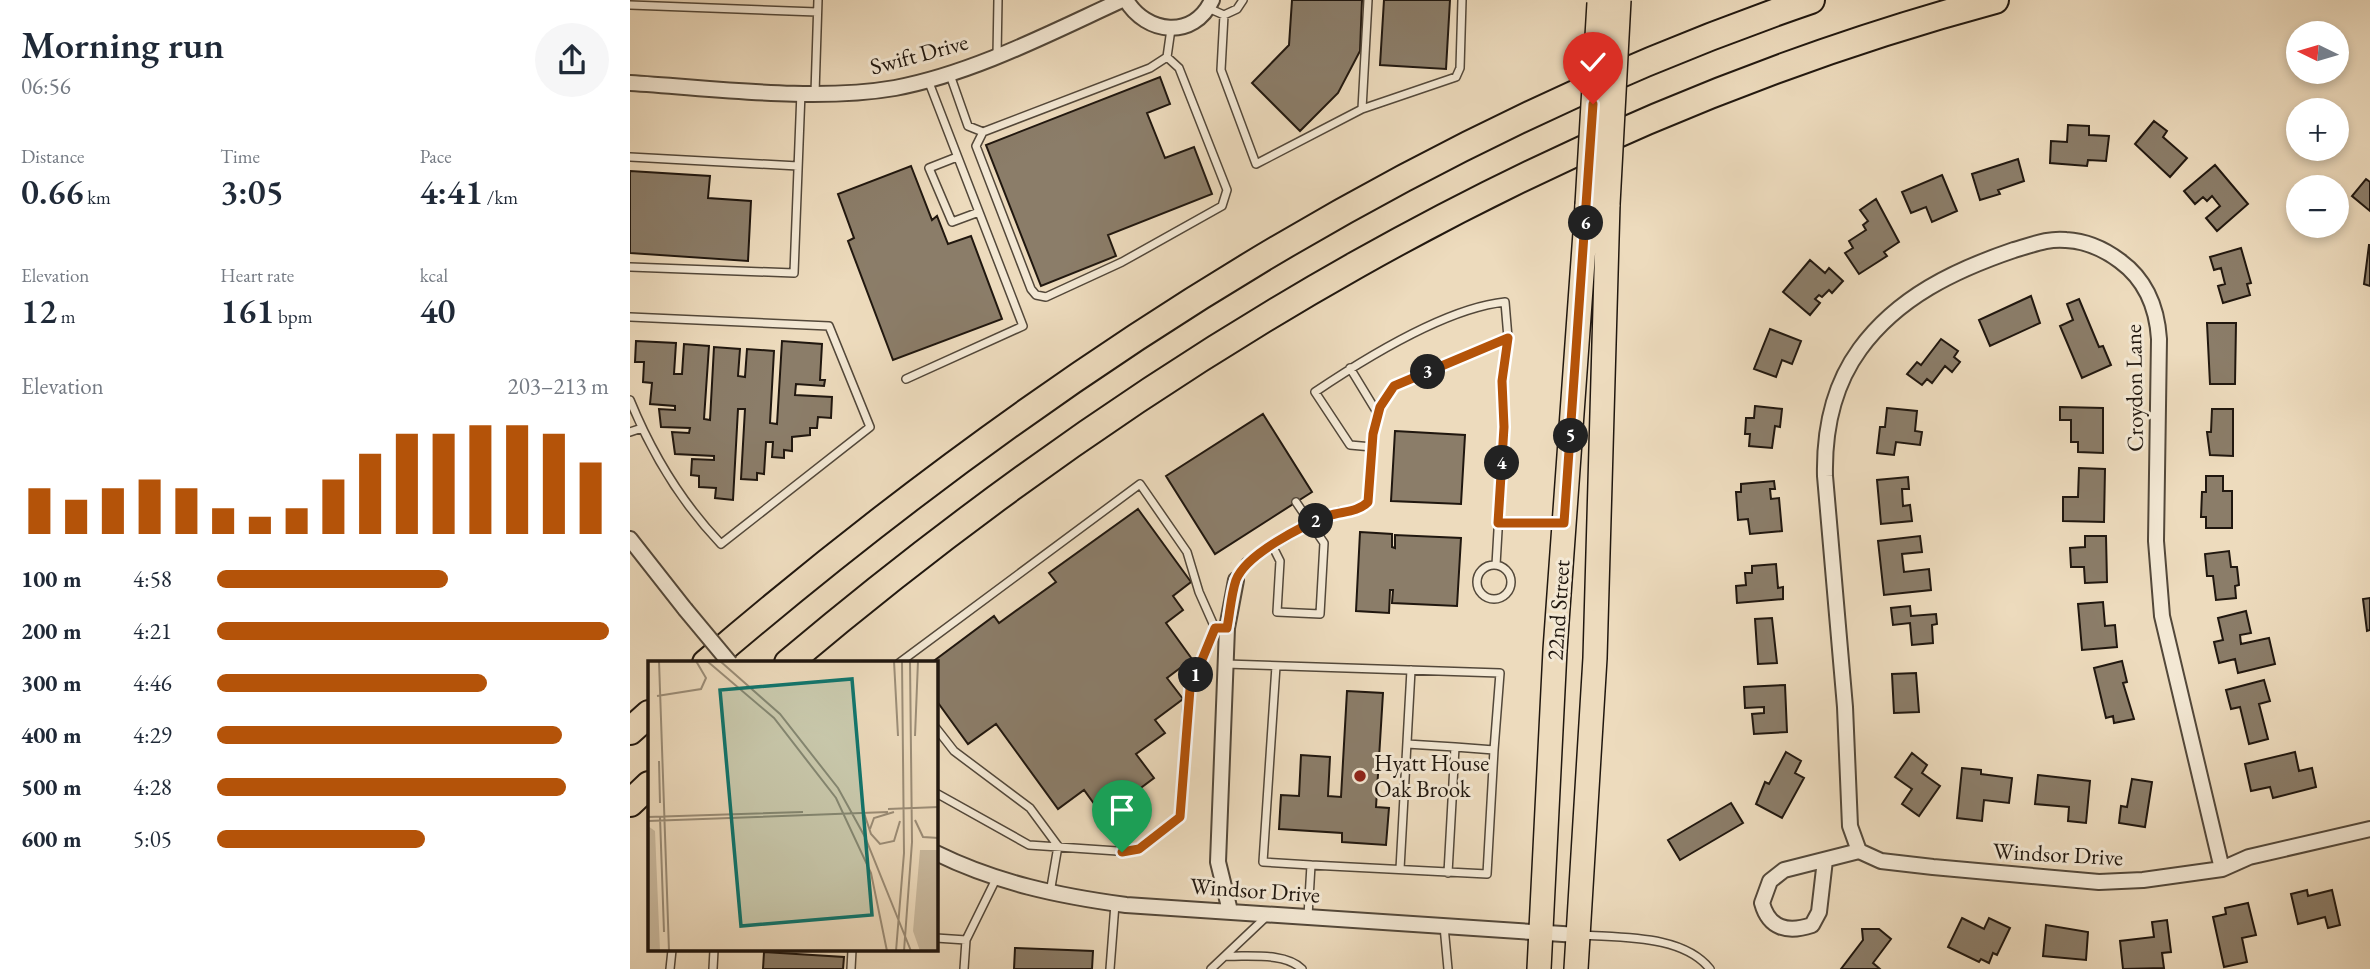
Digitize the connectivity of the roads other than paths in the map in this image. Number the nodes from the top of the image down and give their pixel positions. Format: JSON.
{"nodes":[{"id":1,"x":818,"y":0,"type":"edge"},
{"id":2,"x":998,"y":0,"type":"edge"},
{"id":3,"x":1124,"y":0,"type":"edge"},
{"id":4,"x":1243,"y":0,"type":"edge"},
{"id":5,"x":1368,"y":0,"type":"edge"},
{"id":6,"x":1462,"y":0,"type":"edge"},
{"id":7,"x":1811,"y":0,"type":"edge"},
{"id":8,"x":1994,"y":0,"type":"edge"},
{"id":9,"x":1607,"y":1,"type":"edge"},
{"id":10,"x":1210,"y":4,"type":"edge"},
{"id":11,"x":630,"y":5,"type":"edge"},
{"id":12,"x":817,"y":12,"type":"junction"},
{"id":13,"x":1224,"y":15,"type":"junction"},
{"id":14,"x":1171,"y":29,"type":"junction"},
{"id":15,"x":996,"y":55,"type":"junction"},
{"id":16,"x":1167,"y":57,"type":"junction"},
{"id":17,"x":949,"y":72,"type":"junction"},
{"id":18,"x":927,"y":80,"type":"junction"},
{"id":19,"x":630,"y":83,"type":"edge"},
{"id":20,"x":808,"y":93,"type":"junction"},
{"id":21,"x":1362,"y":109,"type":"junction"},
{"id":22,"x":984,"y":132,"type":"junction"},
{"id":23,"x":630,"y":157,"type":"edge"},
{"id":24,"x":957,"y":157,"type":"junction"},
{"id":25,"x":798,"y":166,"type":"junction"},
{"id":26,"x":1597,"y":204,"type":"junction"},
{"id":27,"x":979,"y":212,"type":"junction"},
{"id":28,"x":630,"y":267,"type":"edge"},
{"id":29,"x":630,"y":317,"type":"edge"},
{"id":30,"x":1508,"y":338,"type":"junction"},
{"id":31,"x":1350,"y":368,"type":"junction"},
{"id":32,"x":906,"y":380,"type":"dead end"},
{"id":33,"x":630,"y":400,"type":"edge"},
{"id":34,"x":1378,"y":414,"type":"junction"},
{"id":35,"x":642,"y":428,"type":"junction"},
{"id":36,"x":630,"y":432,"type":"edge"},
{"id":37,"x":1372,"y":447,"type":"junction"},
{"id":38,"x":1296,"y":502,"type":"dead end"},
{"id":39,"x":1311,"y":523,"type":"junction"},
{"id":40,"x":1498,"y":523,"type":"junction"},
{"id":41,"x":1564,"y":523,"type":"junction"},
{"id":42,"x":630,"y":539,"type":"edge"},
{"id":43,"x":1273,"y":547,"type":"junction"},
{"id":44,"x":1496,"y":565,"type":"junction"},
{"id":45,"x":1236,"y":580,"type":"joint"},
{"id":46,"x":1221,"y":628,"type":"junction"},
{"id":47,"x":708,"y":661,"type":"edge"},
{"id":48,"x":728,"y":661,"type":"edge"},
{"id":49,"x":790,"y":661,"type":"edge"},
{"id":50,"x":901,"y":661,"type":"edge"},
{"id":51,"x":1225,"y":664,"type":"junction"},
{"id":52,"x":1276,"y":666,"type":"junction"},
{"id":53,"x":1411,"y":670,"type":"junction"},
{"id":54,"x":648,"y":715,"type":"edge"},
{"id":55,"x":630,"y":731,"type":"edge"},
{"id":56,"x":938,"y":731,"type":"edge"},
{"id":57,"x":1407,"y":744,"type":"junction"},
{"id":58,"x":1455,"y":747,"type":"junction"},
{"id":59,"x":1494,"y":750,"type":"junction"},
{"id":60,"x":648,"y":786,"type":"edge"},
{"id":61,"x":938,"y":794,"type":"edge"},
{"id":62,"x":630,"y":803,"type":"edge"},
{"id":63,"x":2370,"y":829,"type":"edge"},
{"id":64,"x":1058,"y":846,"type":"junction"},
{"id":65,"x":1859,"y":851,"type":"junction"},
{"id":66,"x":938,"y":854,"type":"edge"},
{"id":67,"x":1825,"y":860,"type":"junction"},
{"id":68,"x":1311,"y":865,"type":"junction"},
{"id":69,"x":1400,"y":869,"type":"junction"},
{"id":70,"x":2222,"y":869,"type":"junction"},
{"id":71,"x":1448,"y":873,"type":"junction"},
{"id":72,"x":996,"y":879,"type":"junction"},
{"id":73,"x":1050,"y":893,"type":"junction"},
{"id":74,"x":1115,"y":904,"type":"junction"},
{"id":75,"x":1230,"y":911,"type":"junction"},
{"id":76,"x":1270,"y":914,"type":"junction"},
{"id":77,"x":1308,"y":916,"type":"junction"},
{"id":78,"x":1444,"y":926,"type":"junction"},
{"id":79,"x":1541,"y":931,"type":"junction"},
{"id":80,"x":1578,"y":935,"type":"junction"},
{"id":81,"x":938,"y":938,"type":"edge"},
{"id":82,"x":966,"y":940,"type":"junction"},
{"id":83,"x":672,"y":951,"type":"edge"},
{"id":84,"x":714,"y":951,"type":"edge"},
{"id":85,"x":852,"y":951,"type":"edge"},
{"id":86,"x":1225,"y":956,"type":"junction"},
{"id":87,"x":670,"y":969,"type":"edge"},
{"id":88,"x":713,"y":969,"type":"edge"},
{"id":89,"x":851,"y":969,"type":"edge"},
{"id":90,"x":964,"y":969,"type":"edge"},
{"id":91,"x":1110,"y":969,"type":"edge"},
{"id":92,"x":1211,"y":969,"type":"edge"},
{"id":93,"x":1302,"y":969,"type":"edge"},
{"id":94,"x":1448,"y":969,"type":"edge"},
{"id":95,"x":1539,"y":969,"type":"edge"},
{"id":96,"x":1576,"y":969,"type":"edge"},
{"id":97,"x":1710,"y":969,"type":"edge"}],
"edges":[{"from":1,"to":12,"type":"lane"},
{"from":2,"to":15,"type":"lane"},
{"from":3,"to":14,"type":"street","name":"Swift Drive"},
{"from":3,"to":15,"type":"street","name":"Swift Drive"},
{"from":4,"to":13,"type":"lane"},
{"from":5,"to":21,"type":"lane"},
{"from":6,"to":21,"type":"lane"},
{"from":7,"to":47,"type":"highway"},
{"from":8,"to":49,"type":"highway"},
{"from":9,"to":26,"type":"main road","name":"22nd Street","bridge":true},
{"from":10,"to":13,"type":"lane"},
{"from":10,"to":14,"type":"street"},
{"from":11,"to":12,"type":"lane"},
{"from":12,"to":20,"type":"lane"},
{"from":13,"to":21,"type":"lane"},
{"from":14,"to":16,"type":"lane"},
{"from":15,"to":17,"type":"street","name":"Swift Drive"},
{"from":16,"to":22,"type":"lane"},
{"from":16,"to":22,"type":"lane"},
{"from":17,"to":18,"type":"street","name":"Swift Drive"},
{"from":17,"to":22,"type":"lane"},
{"from":18,"to":20,"type":"street","name":"Swift Drive"},
{"from":18,"to":24,"type":"lane"},
{"from":19,"to":20,"type":"street","name":"Swift Drive"},
{"from":20,"to":25,"type":"lane"},
{"from":23,"to":25,"type":"lane"},
{"from":24,"to":27,"type":"lane"},
{"from":24,"to":27,"type":"lane"},
{"from":25,"to":28,"type":"lane"},
{"from":26,"to":41,"type":"main road","name":"22nd Street"},
{"from":26,"to":80,"type":"main road","name":"22nd Street"},
{"from":27,"to":32,"type":"lane"},
{"from":29,"to":35,"type":"lane"},
{"from":30,"to":31,"type":"lane"},
{"from":30,"to":34,"type":"lane"},
{"from":30,"to":40,"type":"lane"},
{"from":31,"to":34,"type":"lane"},
{"from":31,"to":37,"type":"lane"},
{"from":33,"to":35,"type":"lane"},
{"from":34,"to":37,"type":"lane"},
{"from":35,"to":36,"type":"lane"},
{"from":37,"to":39,"type":"lane"},
{"from":38,"to":39,"type":"lane"},
{"from":39,"to":43,"type":"lane"},
{"from":39,"to":43,"type":"lane"},
{"from":40,"to":41,"type":"lane"},
{"from":40,"to":44,"type":"lane"},
{"from":41,"to":79,"type":"main road","name":"22nd Street"},
{"from":42,"to":48,"type":"street","bridge":true},
{"from":43,"to":45,"type":"lane"},
{"from":44,"to":44,"type":"lane"},
{"from":45,"to":46,"type":"street"},
{"from":46,"to":50,"type":"lane"},
{"from":46,"to":51,"type":"street"},
{"from":46,"to":64,"type":"lane"},
{"from":51,"to":52,"type":"lane"},
{"from":51,"to":75,"type":"street"},
{"from":52,"to":53,"type":"lane"},
{"from":52,"to":68,"type":"lane"},
{"from":53,"to":57,"type":"lane"},
{"from":53,"to":59,"type":"lane"},
{"from":54,"to":55,"type":"highway"},
{"from":56,"to":64,"type":"lane"},
{"from":57,"to":58,"type":"lane"},
{"from":57,"to":69,"type":"lane"},
{"from":58,"to":59,"type":"lane"},
{"from":58,"to":71,"type":"lane"},
{"from":59,"to":71,"type":"lane"},
{"from":60,"to":62,"type":"highway"},
{"from":61,"to":64,"type":"lane"},
{"from":63,"to":70,"type":"street","name":"Windsor Drive"},
{"from":64,"to":73,"type":"lane"},
{"from":65,"to":67,"type":"street"},
{"from":65,"to":70,"type":"street","name":"Windsor Drive"},
{"from":65,"to":70,"type":"street","name":"Croydon Lane"},
{"from":66,"to":72,"type":"street","name":"Windsor Drive"},
{"from":67,"to":67,"type":"street"},
{"from":68,"to":69,"type":"lane"},
{"from":68,"to":77,"type":"lane"},
{"from":69,"to":71,"type":"lane"},
{"from":72,"to":73,"type":"street","name":"Windsor Drive"},
{"from":72,"to":82,"type":"lane"},
{"from":73,"to":74,"type":"street","name":"Windsor Drive"},
{"from":74,"to":75,"type":"street","name":"Windsor Drive"},
{"from":74,"to":91,"type":"lane"},
{"from":75,"to":76,"type":"street","name":"Windsor Drive"},
{"from":76,"to":77,"type":"street","name":"Windsor Drive"},
{"from":76,"to":86,"type":"lane"},
{"from":77,"to":78,"type":"street","name":"Windsor Drive"},
{"from":78,"to":79,"type":"street","name":"Windsor Drive"},
{"from":78,"to":94,"type":"lane"},
{"from":79,"to":80,"type":"street","name":"Windsor Drive"},
{"from":79,"to":95,"type":"main road","name":"22nd Street"},
{"from":80,"to":96,"type":"main road","name":"22nd Street"},
{"from":80,"to":97,"type":"lane"},
{"from":81,"to":82,"type":"lane"},
{"from":82,"to":90,"type":"lane"},
{"from":83,"to":87,"type":"lane"},
{"from":84,"to":88,"type":"lane"},
{"from":85,"to":89,"type":"lane"},
{"from":86,"to":92,"type":"lane"},
{"from":86,"to":93,"type":"lane"}]}
